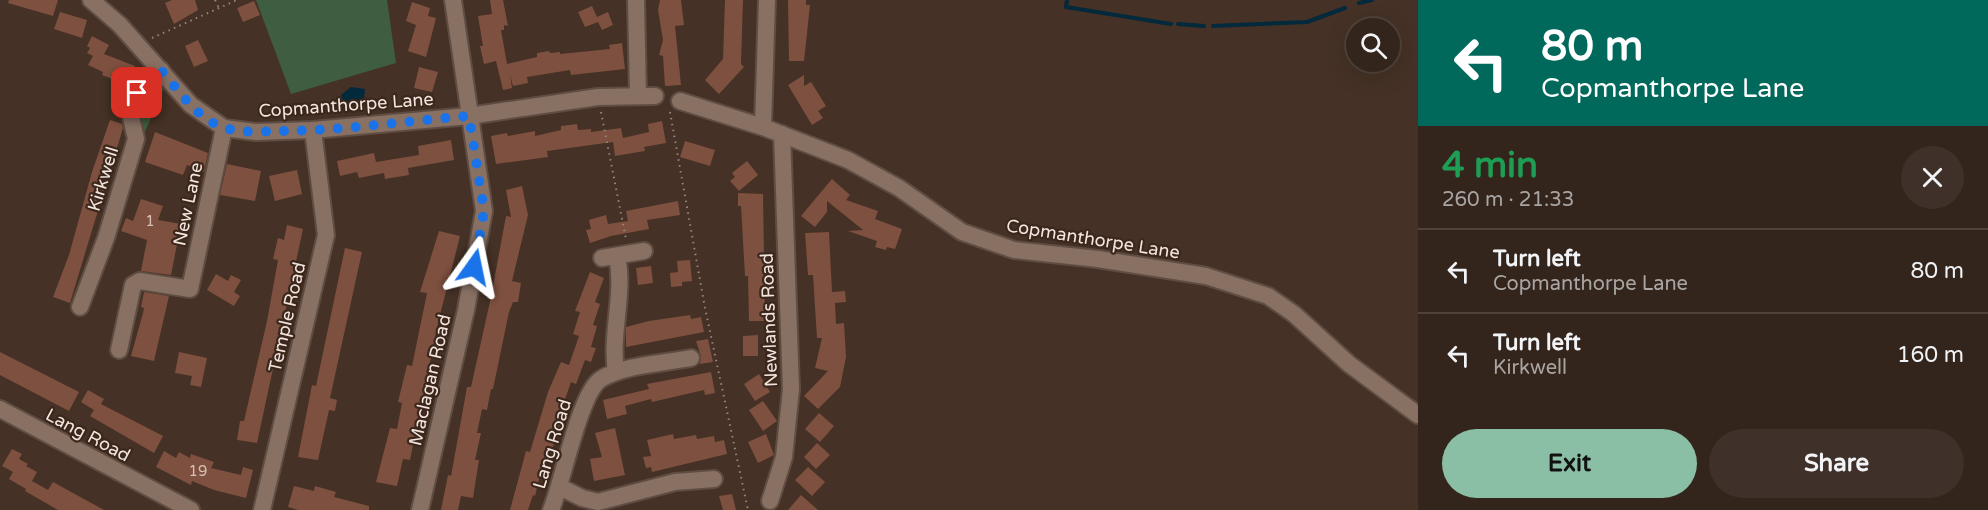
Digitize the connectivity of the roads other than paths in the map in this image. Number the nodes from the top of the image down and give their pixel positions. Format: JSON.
{"nodes":[{"id":1,"x":91,"y":0,"type":"edge"},
{"id":2,"x":453,"y":0,"type":"edge"},
{"id":3,"x":636,"y":0,"type":"edge"},
{"id":4,"x":767,"y":0,"type":"edge"},
{"id":5,"x":161,"y":70,"type":"junction"},
{"id":6,"x":675,"y":104,"type":"road end"},
{"id":7,"x":469,"y":116,"type":"junction"},
{"id":8,"x":763,"y":127,"type":"junction"},
{"id":9,"x":224,"y":128,"type":"junction"},
{"id":10,"x":313,"y":130,"type":"junction"},
{"id":11,"x":782,"y":134,"type":"junction"},
{"id":12,"x":623,"y":255,"type":"road end"},
{"id":13,"x":80,"y":306,"type":"dead end"},
{"id":14,"x":119,"y":350,"type":"dead end"},
{"id":15,"x":691,"y":358,"type":"dead end"},
{"id":16,"x":616,"y":372,"type":"junction"},
{"id":17,"x":0,"y":409,"type":"edge"},
{"id":18,"x":1418,"y":414,"type":"edge"},
{"id":19,"x":714,"y":479,"type":"dead end"},
{"id":20,"x":560,"y":487,"type":"junction"},
{"id":21,"x":770,"y":501,"type":"dead end"},
{"id":22,"x":191,"y":510,"type":"edge"},
{"id":23,"x":262,"y":510,"type":"edge"},
{"id":24,"x":420,"y":510,"type":"edge"},
{"id":25,"x":551,"y":510,"type":"edge"}],
"edges":[{"from":1,"to":5,"type":"street","name":"Copmanthorpe Lane"},
{"from":2,"to":7,"type":"street","name":"Maclagan Road"},
{"from":3,"to":7,"type":"street","name":"Copmanthorpe Lane"},
{"from":4,"to":8,"type":"street"},
{"from":5,"to":9,"type":"street","name":"Copmanthorpe Lane"},
{"from":5,"to":13,"type":"street","name":"Kirkwell"},
{"from":6,"to":8,"type":"street","name":"Copmanthorpe Lane"},
{"from":7,"to":10,"type":"street","name":"Copmanthorpe Lane"},
{"from":7,"to":24,"type":"street","name":"Maclagan Road"},
{"from":8,"to":11,"type":"street","name":"Copmanthorpe Lane"},
{"from":9,"to":10,"type":"street","name":"Copmanthorpe Lane"},
{"from":9,"to":14,"type":"street","name":"New Lane"},
{"from":10,"to":23,"type":"street","name":"Temple Road"},
{"from":11,"to":18,"type":"street","name":"Copmanthorpe Lane"},
{"from":11,"to":21,"type":"street","name":"Newlands Road"},
{"from":12,"to":16,"type":"street"},
{"from":15,"to":16,"type":"street","name":"Lang Road"},
{"from":16,"to":20,"type":"street","name":"Lang Road"},
{"from":17,"to":22,"type":"street","name":"Lang Road"},
{"from":19,"to":20,"type":"street"},
{"from":20,"to":25,"type":"street","name":"Lang Road"}]}
